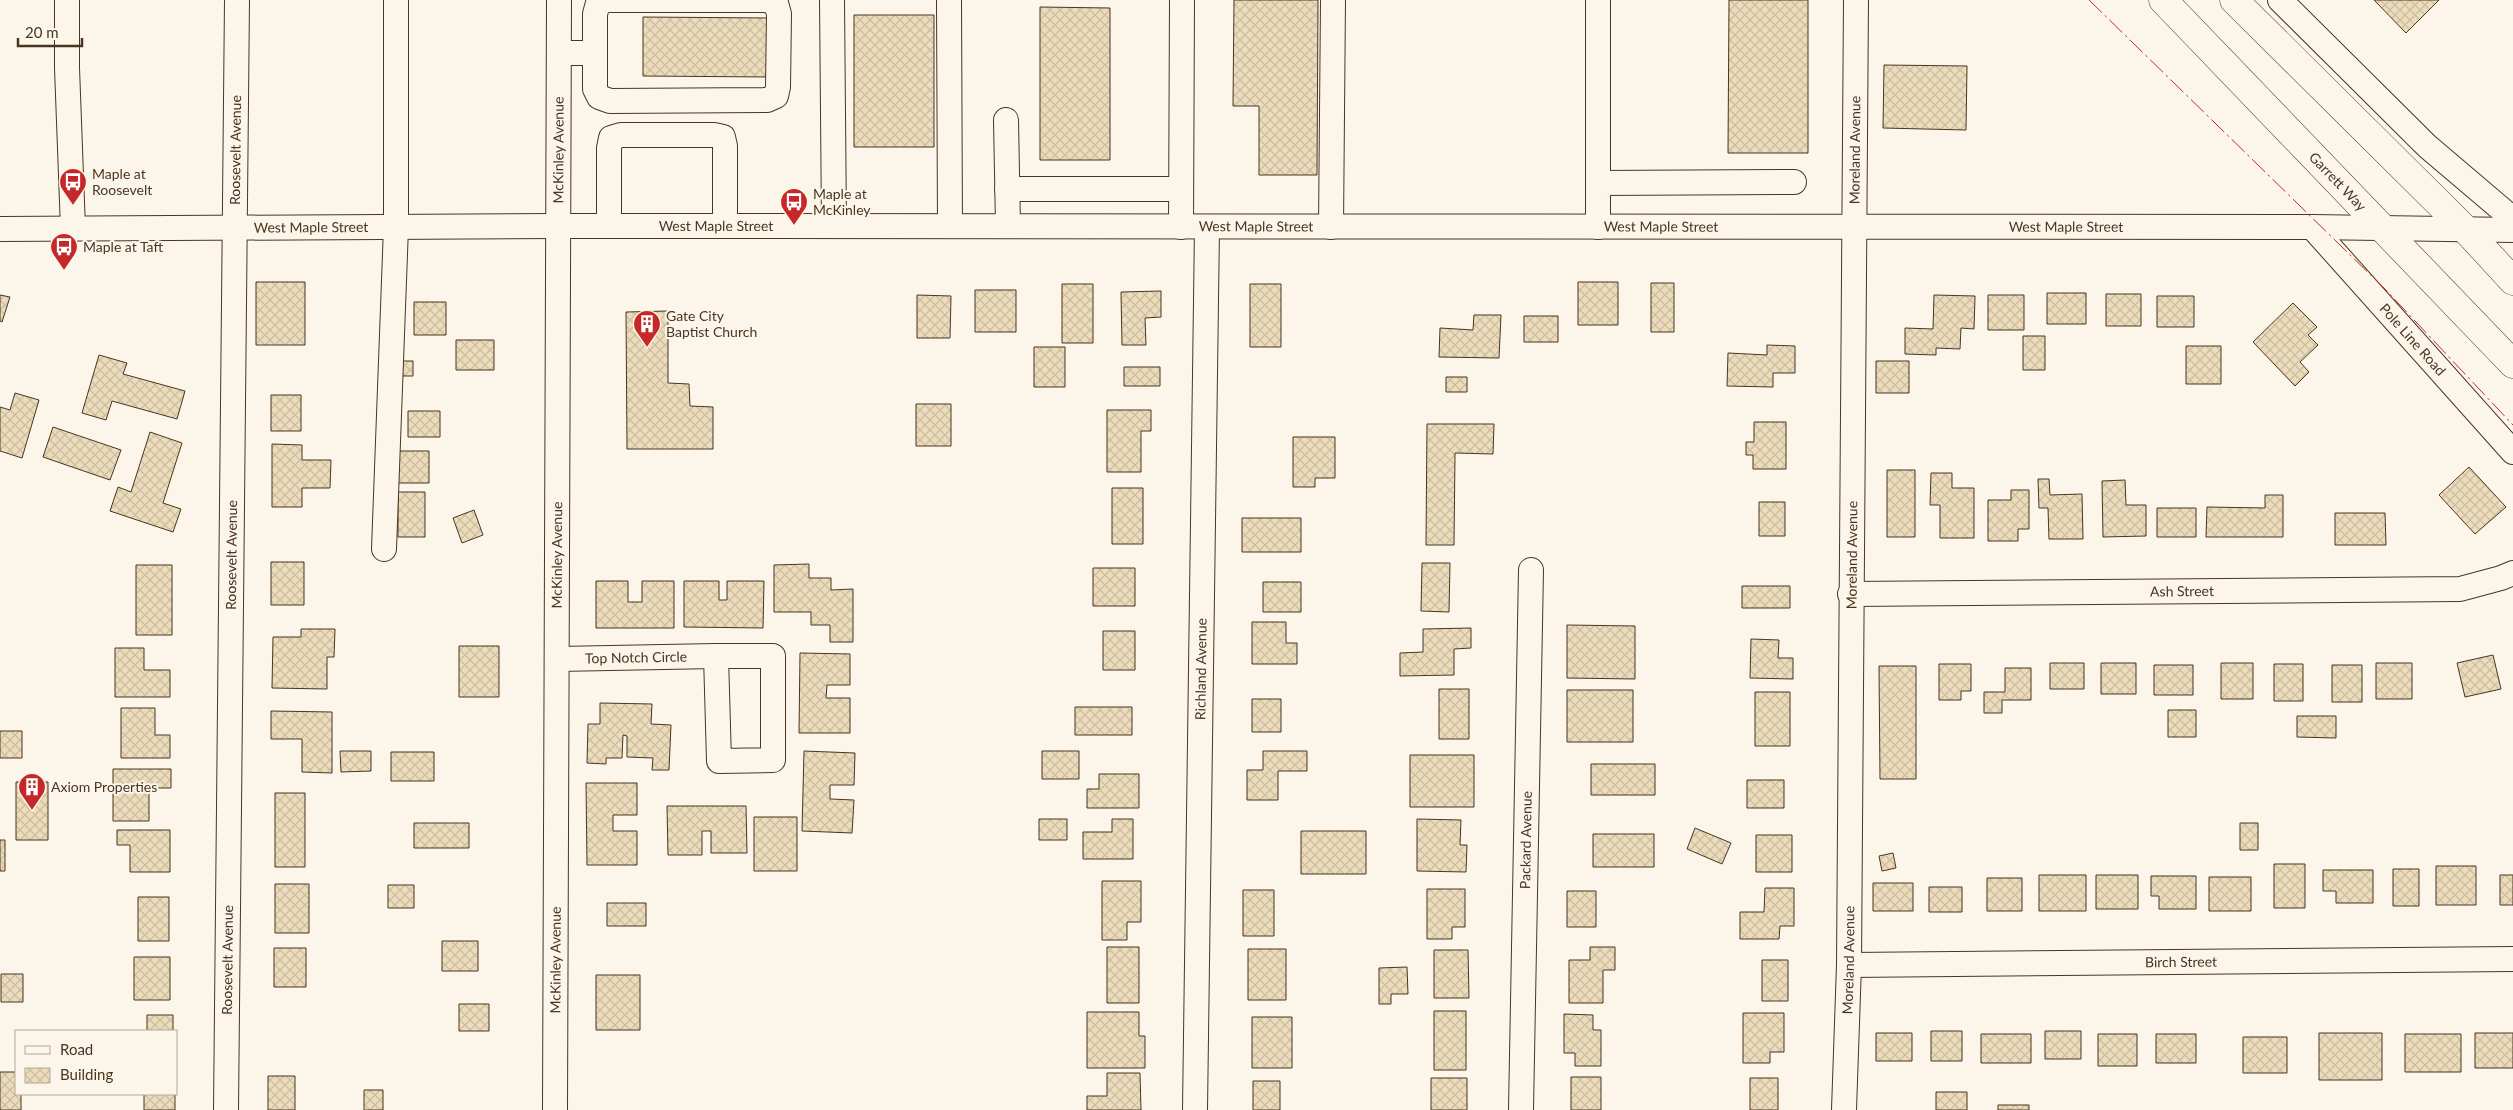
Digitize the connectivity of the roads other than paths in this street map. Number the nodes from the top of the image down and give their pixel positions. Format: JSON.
{"nodes":[{"id":1,"x":67,"y":0,"type":"edge"},
{"id":2,"x":237,"y":0,"type":"edge"},
{"id":3,"x":396,"y":0,"type":"edge"},
{"id":4,"x":559,"y":0,"type":"edge"},
{"id":5,"x":832,"y":0,"type":"edge"},
{"id":6,"x":949,"y":0,"type":"edge"},
{"id":7,"x":1182,"y":0,"type":"edge"},
{"id":8,"x":1333,"y":0,"type":"edge"},
{"id":9,"x":1598,"y":0,"type":"edge"},
{"id":10,"x":1856,"y":0,"type":"edge"},
{"id":11,"x":2163,"y":0,"type":"edge"},
{"id":12,"x":2234,"y":0,"type":"edge"},
{"id":13,"x":2280,"y":0,"type":"edge"},
{"id":14,"x":559,"y":53,"type":"junction"},
{"id":15,"x":595,"y":53,"type":"junction"},
{"id":16,"x":1006,"y":120,"type":"dead end"},
{"id":17,"x":1794,"y":182,"type":"dead end"},
{"id":18,"x":1598,"y":183,"type":"junction"},
{"id":19,"x":1007,"y":189,"type":"junction"},
{"id":20,"x":1181,"y":189,"type":"junction"},
{"id":21,"x":2513,"y":219,"type":"edge"},
{"id":22,"x":558,"y":226,"type":"junction"},
{"id":23,"x":609,"y":226,"type":"junction"},
{"id":24,"x":725,"y":226,"type":"junction"},
{"id":25,"x":834,"y":226,"type":"junction"},
{"id":26,"x":950,"y":226,"type":"junction"},
{"id":27,"x":1008,"y":226,"type":"junction"},
{"id":28,"x":396,"y":227,"type":"junction"},
{"id":29,"x":1181,"y":227,"type":"junction"},
{"id":30,"x":1207,"y":227,"type":"junction"},
{"id":31,"x":1331,"y":227,"type":"junction"},
{"id":32,"x":1598,"y":227,"type":"junction"},
{"id":33,"x":1854,"y":227,"type":"junction"},
{"id":34,"x":2312,"y":227,"type":"junction"},
{"id":35,"x":236,"y":228,"type":"junction"},
{"id":36,"x":0,"y":229,"type":"edge"},
{"id":37,"x":73,"y":229,"type":"junction"},
{"id":38,"x":2384,"y":229,"type":"junction"},
{"id":39,"x":2466,"y":230,"type":"junction"},
{"id":40,"x":2513,"y":230,"type":"edge"},
{"id":41,"x":2513,"y":280,"type":"edge"},
{"id":42,"x":2513,"y":364,"type":"edge"},
{"id":43,"x":2513,"y":452,"type":"edge"},
{"id":44,"x":384,"y":549,"type":"dead end"},
{"id":45,"x":1531,"y":570,"type":"dead end"},
{"id":46,"x":2513,"y":573,"type":"edge"},
{"id":47,"x":1850,"y":594,"type":"junction"},
{"id":48,"x":716,"y":656,"type":"junction"},
{"id":49,"x":557,"y":659,"type":"junction"},
{"id":50,"x":2513,"y":958,"type":"edge"},
{"id":51,"x":1849,"y":965,"type":"junction"},
{"id":52,"x":226,"y":1110,"type":"edge"},
{"id":53,"x":555,"y":1110,"type":"edge"},
{"id":54,"x":1195,"y":1110,"type":"edge"},
{"id":55,"x":1521,"y":1110,"type":"edge"},
{"id":56,"x":1844,"y":1110,"type":"edge"}],
"edges":[{"from":1,"to":37,"type":"street"},
{"from":2,"to":35,"type":"street","name":"Roosevelt Avenue"},
{"from":3,"to":28,"type":"street"},
{"from":4,"to":14,"type":"street","name":"McKinley Avenue"},
{"from":5,"to":25,"type":"street"},
{"from":6,"to":26,"type":"street"},
{"from":7,"to":20,"type":"street"},
{"from":8,"to":31,"type":"street"},
{"from":9,"to":18,"type":"street"},
{"from":10,"to":33,"type":"street","name":"Moreland Avenue"},
{"from":11,"to":38,"type":"main road","name":"Garrett Way"},
{"from":12,"to":39,"type":"main road"},
{"from":13,"to":21,"type":"street"},
{"from":14,"to":15,"type":"street"},
{"from":14,"to":22,"type":"street","name":"McKinley Avenue"},
{"from":15,"to":15,"type":"street"},
{"from":16,"to":19,"type":"street"},
{"from":17,"to":18,"type":"street"},
{"from":18,"to":32,"type":"street"},
{"from":19,"to":20,"type":"street"},
{"from":19,"to":27,"type":"street"},
{"from":20,"to":29,"type":"street"},
{"from":22,"to":23,"type":"street","name":"West Maple Street"},
{"from":22,"to":28,"type":"street","name":"West Maple Street"},
{"from":22,"to":49,"type":"street","name":"McKinley Avenue"},
{"from":23,"to":24,"type":"street","name":"West Maple Street"},
{"from":23,"to":24,"type":"street"},
{"from":24,"to":25,"type":"street","name":"West Maple Street"},
{"from":25,"to":26,"type":"street","name":"West Maple Street"},
{"from":26,"to":27,"type":"street","name":"West Maple Street"},
{"from":27,"to":29,"type":"street","name":"West Maple Street"},
{"from":28,"to":35,"type":"street","name":"West Maple Street"},
{"from":28,"to":44,"type":"street"},
{"from":29,"to":30,"type":"street","name":"West Maple Street"},
{"from":30,"to":31,"type":"street","name":"West Maple Street"},
{"from":30,"to":54,"type":"street","name":"Richland Avenue"},
{"from":31,"to":32,"type":"street","name":"West Maple Street"},
{"from":32,"to":33,"type":"street","name":"West Maple Street"},
{"from":33,"to":34,"type":"street","name":"West Maple Street"},
{"from":33,"to":47,"type":"street","name":"Moreland Avenue"},
{"from":34,"to":38,"type":"street","name":"West Maple Street"},
{"from":34,"to":43,"type":"street","name":"Pole Line Road"},
{"from":35,"to":37,"type":"street","name":"West Maple Street"},
{"from":35,"to":52,"type":"street","name":"Roosevelt Avenue"},
{"from":36,"to":37,"type":"street","name":"West Maple Street"},
{"from":38,"to":39,"type":"street","name":"West Maple Street"},
{"from":38,"to":42,"type":"main road","name":"Garrett Way"},
{"from":39,"to":40,"type":"street","name":"West Maple Street"},
{"from":39,"to":41,"type":"main road"},
{"from":45,"to":55,"type":"street","name":"Packard Avenue"},
{"from":46,"to":47,"type":"street","name":"Ash Street"},
{"from":47,"to":51,"type":"street","name":"Moreland Avenue"},
{"from":48,"to":48,"type":"street","name":"Top Notch Circle"},
{"from":48,"to":49,"type":"street","name":"Top Notch Circle"},
{"from":49,"to":53,"type":"street","name":"McKinley Avenue"},
{"from":50,"to":51,"type":"street","name":"Birch Street"},
{"from":51,"to":56,"type":"street","name":"Moreland Avenue"}]}
